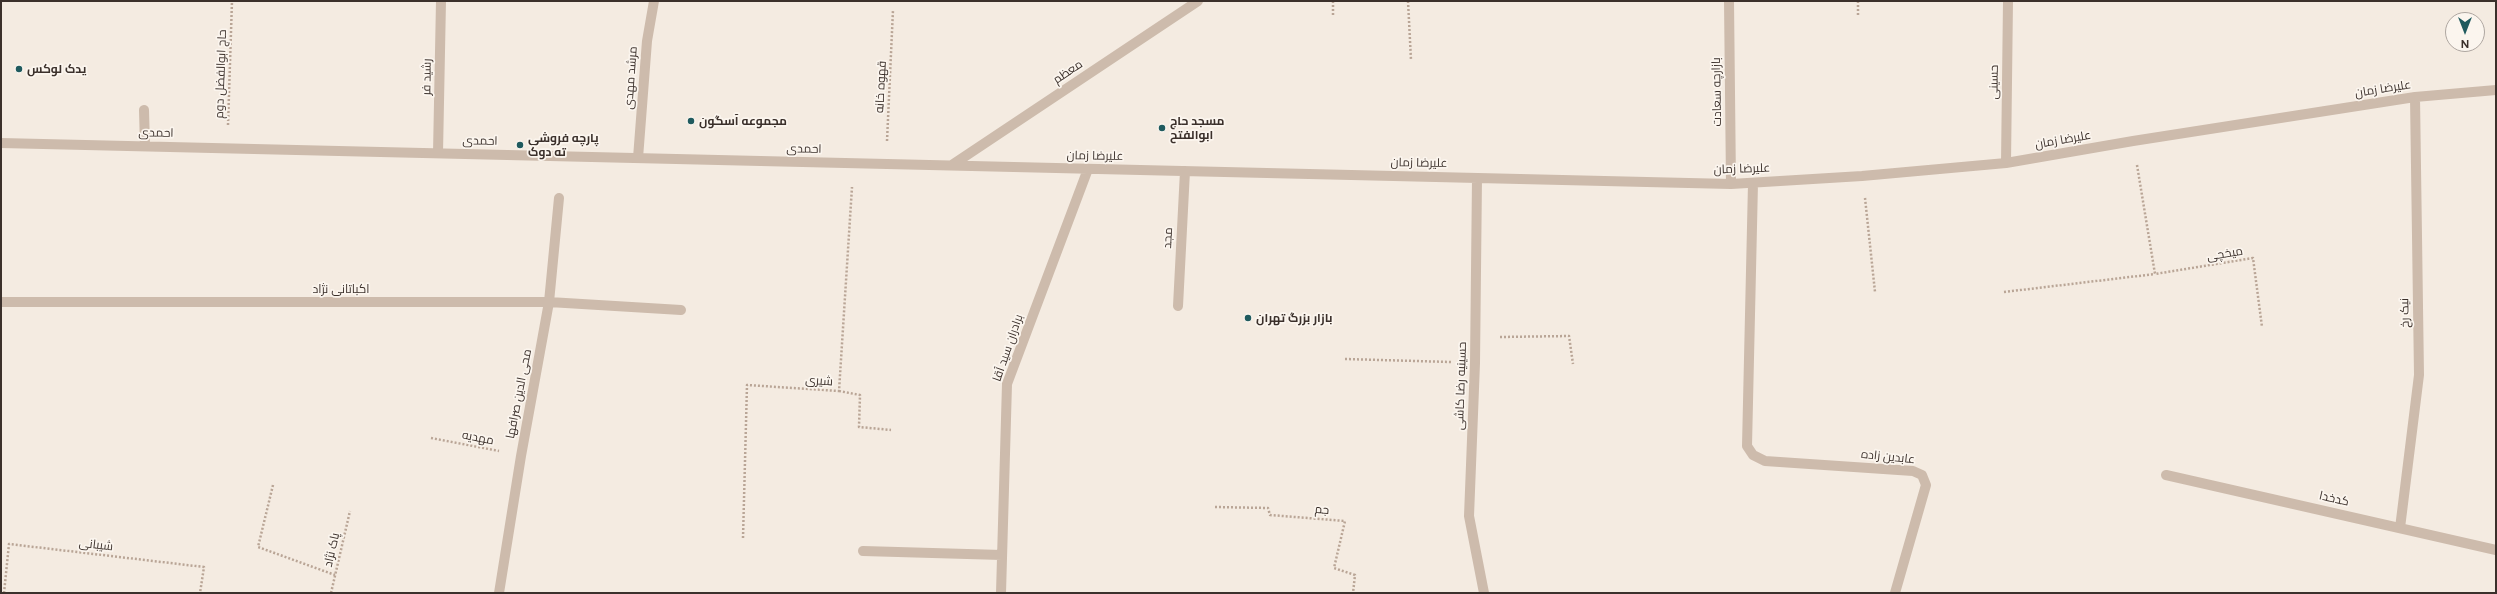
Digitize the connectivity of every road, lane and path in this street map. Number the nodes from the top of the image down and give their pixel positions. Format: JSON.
{"nodes":[{"id":1,"x":232,"y":1,"type":"edge"},
{"id":2,"x":441,"y":1,"type":"edge"},
{"id":3,"x":654,"y":1,"type":"edge"},
{"id":4,"x":1198,"y":1,"type":"edge"},
{"id":5,"x":1333,"y":1,"type":"edge"},
{"id":6,"x":1408,"y":1,"type":"edge"},
{"id":7,"x":1729,"y":1,"type":"edge"},
{"id":8,"x":1858,"y":1,"type":"edge"},
{"id":9,"x":2008,"y":1,"type":"edge"},
{"id":10,"x":893,"y":10,"type":"dead end"},
{"id":11,"x":1333,"y":16,"type":"dead end"},
{"id":12,"x":1858,"y":16,"type":"dead end"},
{"id":13,"x":1411,"y":60,"type":"dead end"},
{"id":14,"x":2496,"y":90,"type":"edge"},
{"id":15,"x":2415,"y":97,"type":"junction"},
{"id":16,"x":144,"y":110,"type":"dead end"},
{"id":17,"x":2133,"y":141,"type":"junction"},
{"id":18,"x":1,"y":142,"type":"edge"},
{"id":19,"x":145,"y":146,"type":"junction"},
{"id":20,"x":228,"y":148,"type":"junction"},
{"id":21,"x":438,"y":153,"type":"junction"},
{"id":22,"x":638,"y":158,"type":"junction"},
{"id":23,"x":854,"y":163,"type":"junction"},
{"id":24,"x":2006,"y":163,"type":"junction"},
{"id":25,"x":886,"y":164,"type":"junction"},
{"id":26,"x":952,"y":165,"type":"junction"},
{"id":27,"x":983,"y":166,"type":"joint"},
{"id":28,"x":1088,"y":169,"type":"junction"},
{"id":29,"x":1185,"y":171,"type":"junction"},
{"id":30,"x":1862,"y":176,"type":"junction"},
{"id":31,"x":1477,"y":178,"type":"junction"},
{"id":32,"x":1753,"y":182,"type":"junction"},
{"id":33,"x":1731,"y":184,"type":"junction"},
{"id":34,"x":559,"y":198,"type":"dead end"},
{"id":35,"x":2155,"y":274,"type":"junction"},
{"id":36,"x":1875,"y":292,"type":"dead end"},
{"id":37,"x":2004,"y":292,"type":"dead end"},
{"id":38,"x":1,"y":302,"type":"edge"},
{"id":39,"x":549,"y":302,"type":"junction"},
{"id":40,"x":1178,"y":306,"type":"dead end"},
{"id":41,"x":681,"y":310,"type":"dead end"},
{"id":42,"x":2262,"y":327,"type":"dead end"},
{"id":43,"x":1475,"y":337,"type":"junction"},
{"id":44,"x":1345,"y":359,"type":"dead end"},
{"id":45,"x":1475,"y":363,"type":"junction"},
{"id":46,"x":1573,"y":364,"type":"dead end"},
{"id":47,"x":839,"y":391,"type":"junction"},
{"id":48,"x":891,"y":430,"type":"dead end"},
{"id":49,"x":431,"y":438,"type":"dead end"},
{"id":50,"x":521,"y":456,"type":"junction"},
{"id":51,"x":2166,"y":475,"type":"dead end"},
{"id":52,"x":273,"y":485,"type":"dead end"},
{"id":53,"x":1215,"y":507,"type":"dead end"},
{"id":54,"x":350,"y":512,"type":"dead end"},
{"id":55,"x":2400,"y":528,"type":"junction"},
{"id":56,"x":743,"y":538,"type":"dead end"},
{"id":57,"x":2496,"y":550,"type":"edge"},
{"id":58,"x":863,"y":551,"type":"dead end"},
{"id":59,"x":1002,"y":555,"type":"junction"},
{"id":60,"x":335,"y":575,"type":"junction"},
{"id":61,"x":4,"y":593,"type":"edge"},
{"id":62,"x":200,"y":593,"type":"edge"},
{"id":63,"x":331,"y":593,"type":"edge"},
{"id":64,"x":499,"y":593,"type":"edge"},
{"id":65,"x":1002,"y":593,"type":"edge"},
{"id":66,"x":1353,"y":593,"type":"edge"},
{"id":67,"x":1484,"y":593,"type":"edge"},
{"id":68,"x":1895,"y":593,"type":"edge"}],
"edges":[{"from":1,"to":20,"type":"path","name":"حاج ابوالفضل دوم"},
{"from":2,"to":21,"type":"street","name":"رشید فر"},
{"from":3,"to":22,"type":"street","name":"مرشد مهدی"},
{"from":4,"to":26,"type":"street","name":"معظم"},
{"from":5,"to":11,"type":"path"},
{"from":6,"to":13,"type":"path"},
{"from":7,"to":33,"type":"street","name":"بازارچه سعادت"},
{"from":8,"to":12,"type":"path"},
{"from":9,"to":24,"type":"street","name":"حسینی"},
{"from":10,"to":25,"type":"path","name":"قهوه خانه"},
{"from":14,"to":15,"type":"street","name":"علیرضا زمان"},
{"from":15,"to":17,"type":"street","name":"علیرضا زمان"},
{"from":15,"to":55,"type":"street","name":"نیک رخ"},
{"from":16,"to":19,"type":"street"},
{"from":17,"to":24,"type":"street","name":"علیرضا زمان"},
{"from":17,"to":35,"type":"path"},
{"from":18,"to":19,"type":"street","name":"احمدی"},
{"from":19,"to":20,"type":"street","name":"احمدی"},
{"from":20,"to":21,"type":"street","name":"احمدی"},
{"from":21,"to":22,"type":"street","name":"احمدی"},
{"from":22,"to":23,"type":"street","name":"احمدی"},
{"from":23,"to":25,"type":"street","name":"احمدی"},
{"from":23,"to":47,"type":"path","name":"شیری"},
{"from":24,"to":30,"type":"street","name":"علیرضا زمان"},
{"from":25,"to":26,"type":"street","name":"احمدی"},
{"from":26,"to":27,"type":"street","name":"احمدی"},
{"from":27,"to":28,"type":"street","name":"علیرضا زمان"},
{"from":28,"to":29,"type":"street","name":"علیرضا زمان"},
{"from":28,"to":59,"type":"street","name":"برادران سید آقا"},
{"from":29,"to":31,"type":"street","name":"علیرضا زمان"},
{"from":29,"to":40,"type":"street","name":"مجد"},
{"from":30,"to":32,"type":"street","name":"علیرضا زمان"},
{"from":30,"to":36,"type":"path"},
{"from":31,"to":33,"type":"street","name":"علیرضا زمان"},
{"from":31,"to":43,"type":"street","name":"حسینیه رضا کاشی"},
{"from":32,"to":33,"type":"street","name":"علیرضا زمان"},
{"from":32,"to":68,"type":"street","name":"عابدین زاده"},
{"from":34,"to":39,"type":"street","name":"محی الدین صرافها"},
{"from":35,"to":37,"type":"path","name":"میخچی"},
{"from":35,"to":42,"type":"path","name":"میخچی"},
{"from":38,"to":39,"type":"street","name":"اکباتانی نژاد"},
{"from":39,"to":41,"type":"street","name":"اکباتانی نژاد"},
{"from":39,"to":50,"type":"street","name":"محی الدین صرافها"},
{"from":43,"to":45,"type":"street","name":"حسینیه رضا کاشی"},
{"from":43,"to":46,"type":"path"},
{"from":44,"to":45,"type":"path"},
{"from":45,"to":67,"type":"street","name":"حسینیه رضا کاشی"},
{"from":47,"to":48,"type":"path"},
{"from":47,"to":56,"type":"path","name":"شیری"},
{"from":49,"to":50,"type":"path","name":"مهدیه"},
{"from":50,"to":64,"type":"street","name":"محی الدین صرافها"},
{"from":51,"to":55,"type":"street","name":"کدخدا"},
{"from":52,"to":60,"type":"path"},
{"from":53,"to":66,"type":"path","name":"جم"},
{"from":54,"to":60,"type":"path","name":"پاک نژاد"},
{"from":55,"to":57,"type":"street","name":"کدخدا"},
{"from":58,"to":59,"type":"street"},
{"from":59,"to":65,"type":"street","name":"برادران سید آقا"},
{"from":60,"to":63,"type":"path","name":"پاک نژاد"},
{"from":61,"to":62,"type":"path","name":"شیبانی"}]}
